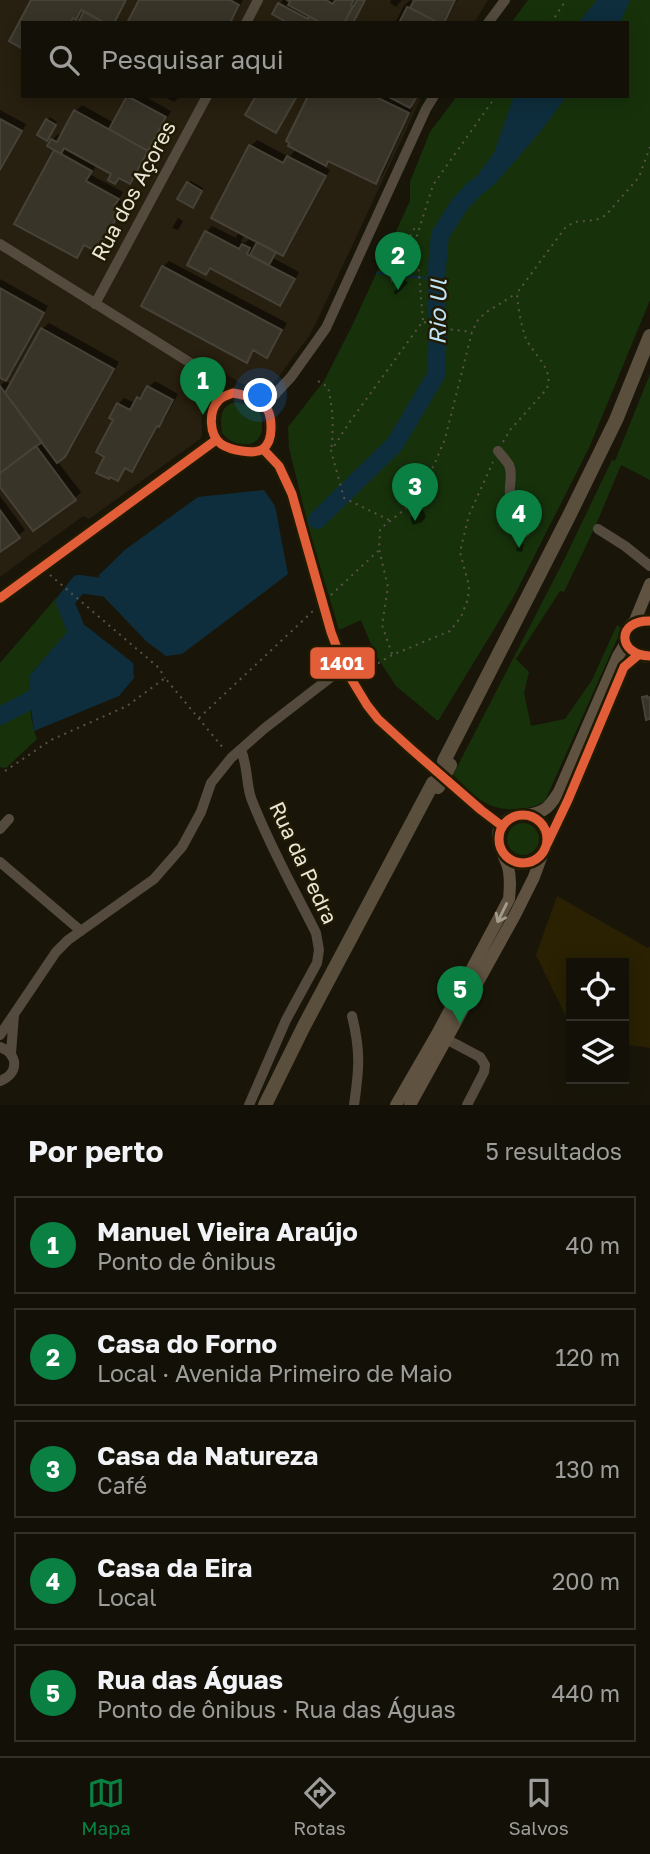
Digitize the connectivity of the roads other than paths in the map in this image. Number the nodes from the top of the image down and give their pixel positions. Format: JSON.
{"nodes":[{"id":1,"x":258,"y":0,"type":"edge"},
{"id":2,"x":505,"y":0,"type":"edge"},
{"id":3,"x":247,"y":21,"type":"edge"},
{"id":4,"x":489,"y":21,"type":"edge"},
{"id":5,"x":206,"y":98,"type":"edge"},
{"id":6,"x":433,"y":98,"type":"edge"},
{"id":7,"x":0,"y":244,"type":"edge"},
{"id":8,"x":95,"y":304,"type":"junction"},
{"id":9,"x":650,"y":336,"type":"edge"},
{"id":10,"x":650,"y":354,"type":"edge"},
{"id":11,"x":222,"y":396,"type":"junction"},
{"id":12,"x":265,"y":405,"type":"junction"},
{"id":13,"x":216,"y":440,"type":"junction"},
{"id":14,"x":263,"y":449,"type":"junction"},
{"id":15,"x":498,"y":451,"type":"road end"},
{"id":16,"x":598,"y":528,"type":"dead end"},
{"id":17,"x":525,"y":532,"type":"dead end"},
{"id":18,"x":650,"y":566,"type":"edge"},
{"id":19,"x":650,"y":584,"type":"edge"},
{"id":20,"x":0,"y":598,"type":"edge"},
{"id":21,"x":650,"y":621,"type":"edge"},
{"id":22,"x":634,"y":623,"type":"junction"},
{"id":23,"x":626,"y":643,"type":"junction"},
{"id":24,"x":645,"y":658,"type":"edge"},
{"id":25,"x":344,"y":667,"type":"junction"},
{"id":26,"x":241,"y":750,"type":"junction"},
{"id":27,"x":447,"y":763,"type":"junction"},
{"id":28,"x":435,"y":785,"type":"junction"},
{"id":29,"x":527,"y":815,"type":"junction"},
{"id":30,"x":9,"y":819,"type":"dead end"},
{"id":31,"x":502,"y":826,"type":"junction"},
{"id":32,"x":0,"y":829,"type":"edge"},
{"id":33,"x":500,"y":848,"type":"junction"},
{"id":34,"x":545,"y":849,"type":"junction"},
{"id":35,"x":0,"y":862,"type":"edge"},
{"id":36,"x":81,"y":931,"type":"junction"},
{"id":37,"x":14,"y":1015,"type":"junction"},
{"id":38,"x":352,"y":1016,"type":"dead end"},
{"id":39,"x":0,"y":1035,"type":"edge"},
{"id":40,"x":447,"y":1040,"type":"junction"},
{"id":41,"x":0,"y":1047,"type":"edge"},
{"id":42,"x":11,"y":1053,"type":"junction"},
{"id":43,"x":1,"y":1082,"type":"edge"},
{"id":44,"x":249,"y":1105,"type":"edge"},
{"id":45,"x":265,"y":1105,"type":"edge"},
{"id":46,"x":275,"y":1105,"type":"edge"},
{"id":47,"x":354,"y":1105,"type":"edge"},
{"id":48,"x":396,"y":1105,"type":"edge"},
{"id":49,"x":410,"y":1105,"type":"edge"},
{"id":50,"x":467,"y":1105,"type":"edge"}],
"edges":[{"from":1,"to":3,"type":"street"},
{"from":2,"to":4,"type":"street"},
{"from":5,"to":8,"type":"street","name":"Rua dos Açores"},
{"from":6,"to":12,"type":"street"},
{"from":7,"to":8,"type":"street"},
{"from":8,"to":11,"type":"street"},
{"from":9,"to":27,"type":"highway"},
{"from":10,"to":27,"type":"highway"},
{"from":11,"to":12,"type":"street"},
{"from":11,"to":13,"type":"street"},
{"from":12,"to":14,"type":"street"},
{"from":13,"to":14,"type":"street"},
{"from":13,"to":20,"type":"street"},
{"from":14,"to":25,"type":"street"},
{"from":15,"to":17,"type":"street"},
{"from":16,"to":18,"type":"street"},
{"from":19,"to":22,"type":"main road"},
{"from":21,"to":22,"type":"main road"},
{"from":22,"to":23,"type":"main road"},
{"from":23,"to":24,"type":"main road"},
{"from":23,"to":29,"type":"main road"},
{"from":24,"to":34,"type":"main road"},
{"from":25,"to":26,"type":"street"},
{"from":25,"to":31,"type":"street"},
{"from":26,"to":36,"type":"street"},
{"from":26,"to":44,"type":"street","name":"Rua da Pedra"},
{"from":27,"to":28,"type":"highway","bridge":true},
{"from":28,"to":45,"type":"highway"},
{"from":28,"to":46,"type":"highway"},
{"from":29,"to":31,"type":"main road"},
{"from":29,"to":34,"type":"main road"},
{"from":30,"to":32,"type":"street"},
{"from":31,"to":33,"type":"main road"},
{"from":33,"to":34,"type":"main road"},
{"from":33,"to":48,"type":"main road","one_way":true},
{"from":34,"to":40,"type":"main road"},
{"from":35,"to":36,"type":"street"},
{"from":36,"to":37,"type":"street"},
{"from":37,"to":39,"type":"street"},
{"from":37,"to":42,"type":"street"},
{"from":38,"to":47,"type":"street"},
{"from":40,"to":49,"type":"main road"},
{"from":40,"to":50,"type":"street"},
{"from":41,"to":42,"type":"street"},
{"from":42,"to":43,"type":"street"}]}
